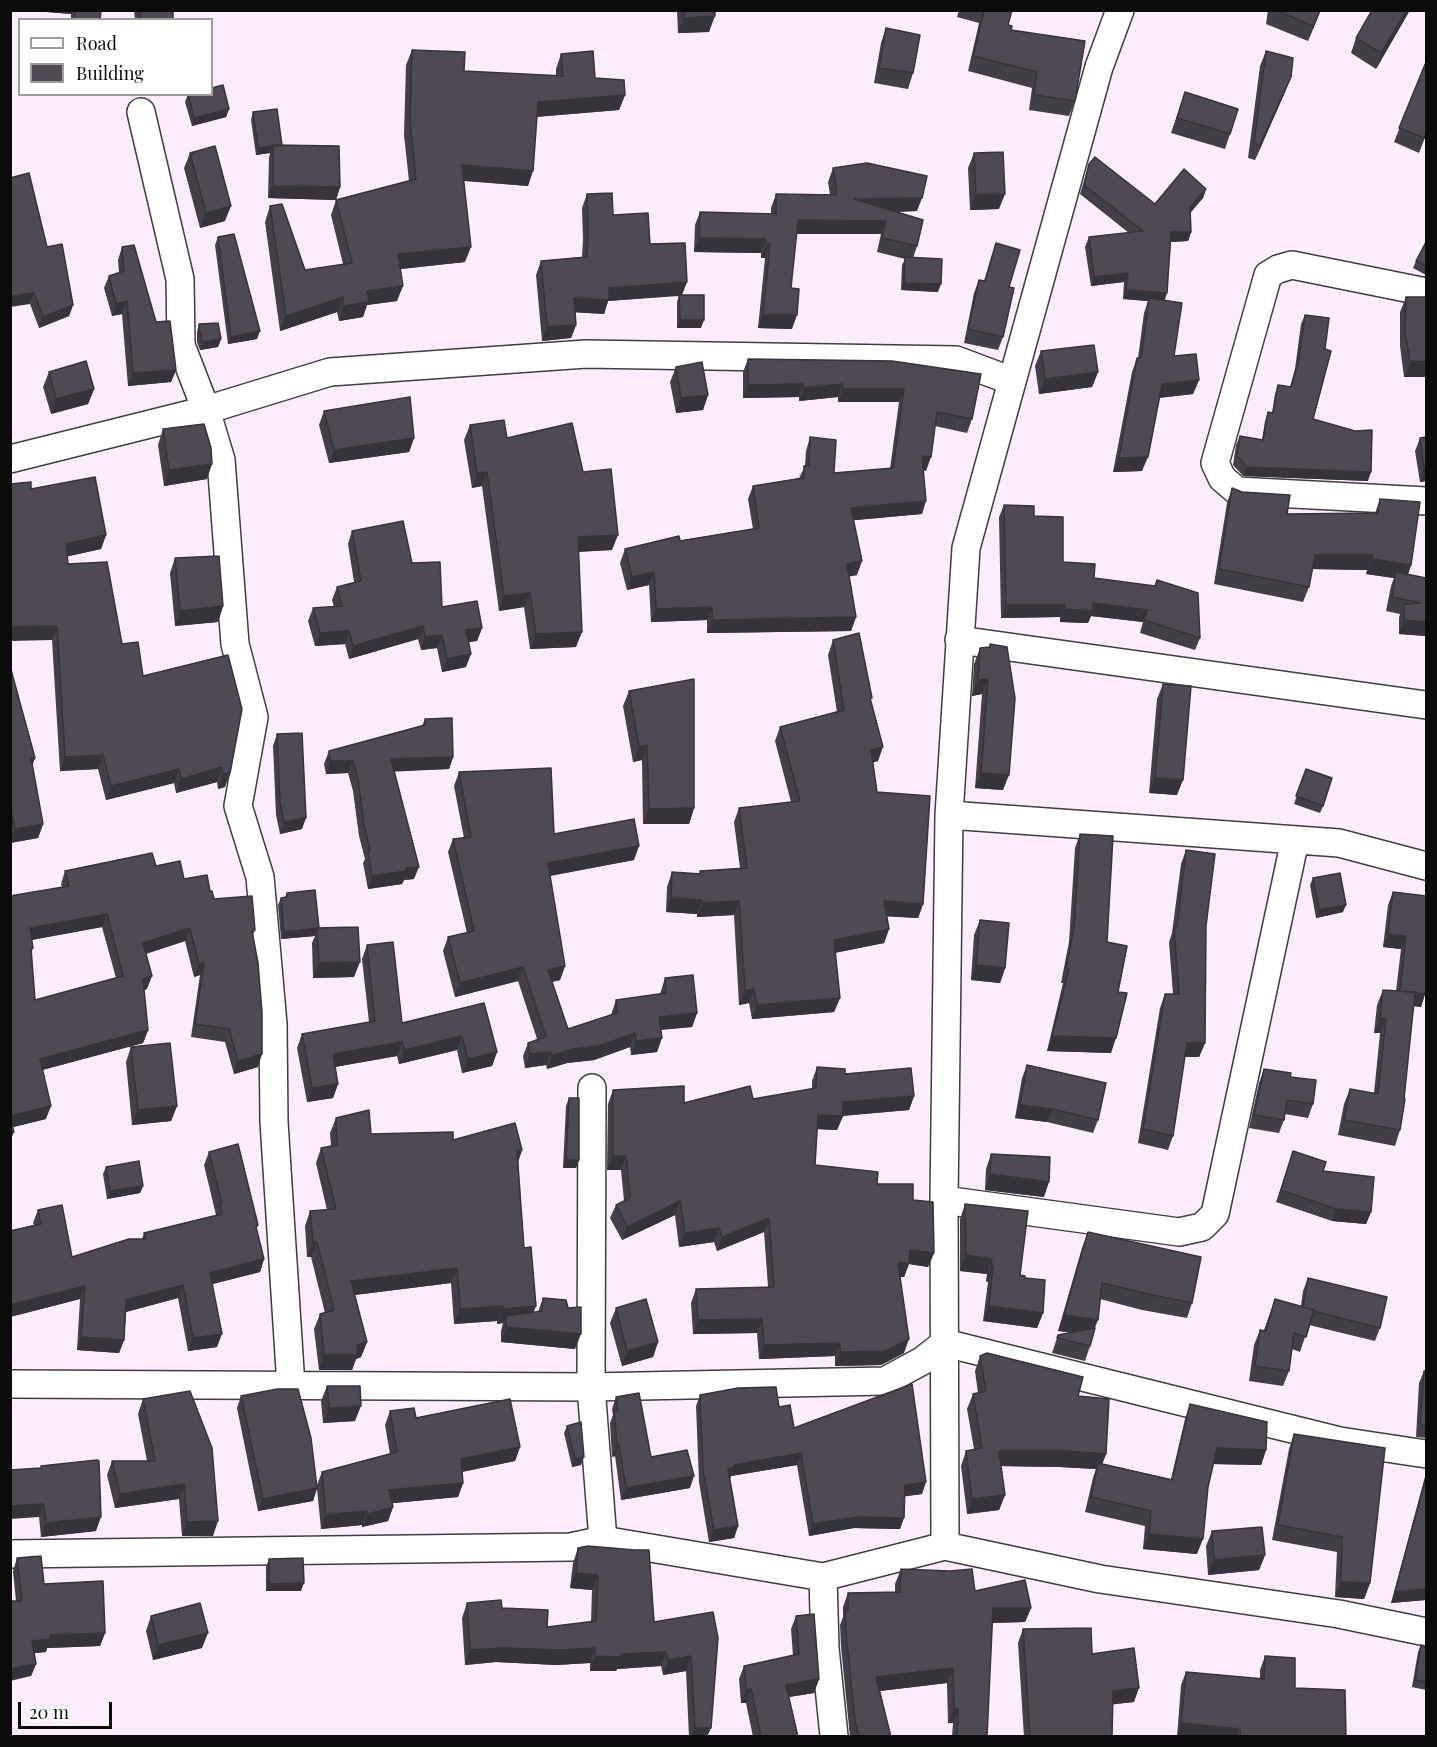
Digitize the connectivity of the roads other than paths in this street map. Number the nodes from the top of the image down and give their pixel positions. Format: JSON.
{"nodes":[{"id":1,"x":1120,"y":10,"type":"edge"},
{"id":2,"x":141,"y":112,"type":"dead end"},
{"id":3,"x":1426,"y":292,"type":"edge"},
{"id":4,"x":1012,"y":381,"type":"junction"},
{"id":5,"x":206,"y":410,"type":"junction"},
{"id":6,"x":10,"y":459,"type":"edge"},
{"id":7,"x":1426,"y":501,"type":"edge"},
{"id":8,"x":959,"y":640,"type":"junction"},
{"id":9,"x":1426,"y":705,"type":"edge"},
{"id":10,"x":950,"y":815,"type":"junction"},
{"id":11,"x":1295,"y":840,"type":"junction"},
{"id":12,"x":1426,"y":866,"type":"edge"},
{"id":13,"x":592,"y":1088,"type":"dead end"},
{"id":14,"x":944,"y":1200,"type":"junction"},
{"id":15,"x":945,"y":1343,"type":"junction"},
{"id":16,"x":10,"y":1384,"type":"edge"},
{"id":17,"x":291,"y":1386,"type":"junction"},
{"id":18,"x":591,"y":1387,"type":"junction"},
{"id":19,"x":1426,"y":1454,"type":"edge"},
{"id":20,"x":603,"y":1540,"type":"junction"},
{"id":21,"x":945,"y":1546,"type":"junction"},
{"id":22,"x":10,"y":1554,"type":"edge"},
{"id":23,"x":823,"y":1577,"type":"junction"},
{"id":24,"x":1426,"y":1632,"type":"edge"},
{"id":25,"x":834,"y":1737,"type":"edge"}],
"edges":[{"from":1,"to":4,"type":"street"},
{"from":2,"to":5,"type":"street"},
{"from":3,"to":7,"type":"street"},
{"from":4,"to":5,"type":"street"},
{"from":4,"to":8,"type":"street"},
{"from":5,"to":6,"type":"street"},
{"from":5,"to":17,"type":"street"},
{"from":8,"to":9,"type":"street"},
{"from":8,"to":10,"type":"street"},
{"from":10,"to":11,"type":"street"},
{"from":10,"to":14,"type":"street"},
{"from":11,"to":12,"type":"street"},
{"from":11,"to":14,"type":"street"},
{"from":13,"to":18,"type":"street"},
{"from":14,"to":15,"type":"street"},
{"from":15,"to":18,"type":"street"},
{"from":15,"to":19,"type":"street"},
{"from":15,"to":21,"type":"street"},
{"from":16,"to":17,"type":"street"},
{"from":17,"to":18,"type":"street"},
{"from":18,"to":20,"type":"street"},
{"from":20,"to":22,"type":"street"},
{"from":20,"to":23,"type":"street"},
{"from":21,"to":23,"type":"street"},
{"from":21,"to":24,"type":"street"},
{"from":23,"to":25,"type":"street"}]}
